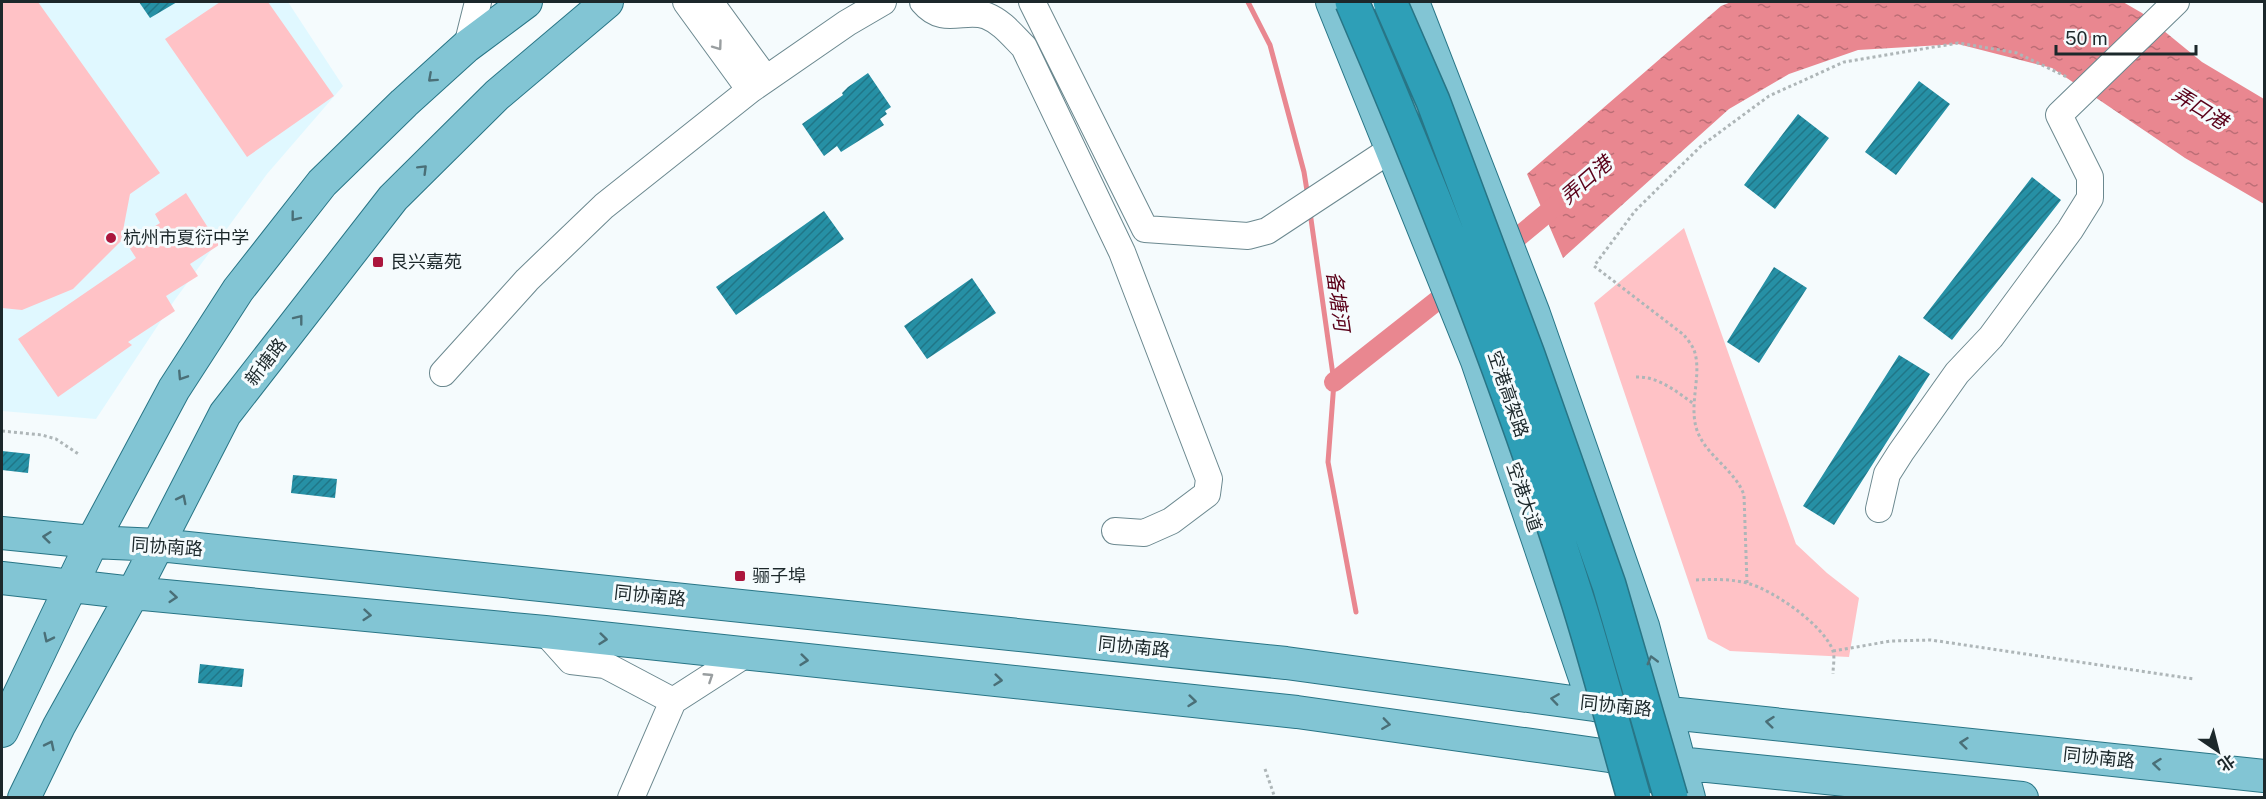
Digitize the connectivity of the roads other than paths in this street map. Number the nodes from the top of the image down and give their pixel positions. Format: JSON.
{"nodes":[{"id":1,"x":478,"y":2,"type":"edge"},
{"id":2,"x":526,"y":2,"type":"edge"},
{"id":3,"x":607,"y":2,"type":"edge"},
{"id":4,"x":686,"y":2,"type":"edge"},
{"id":5,"x":710,"y":2,"type":"edge"},
{"id":6,"x":883,"y":2,"type":"edge"},
{"id":7,"x":923,"y":2,"type":"edge"},
{"id":8,"x":1032,"y":2,"type":"edge"},
{"id":9,"x":1332,"y":2,"type":"edge"},
{"id":10,"x":1352,"y":2,"type":"edge"},
{"id":11,"x":1390,"y":2,"type":"edge"},
{"id":12,"x":1413,"y":2,"type":"edge"},
{"id":13,"x":2176,"y":2,"type":"edge"},
{"id":14,"x":467,"y":46,"type":"junction"},
{"id":15,"x":758,"y":84,"type":"junction"},
{"id":16,"x":1393,"y":148,"type":"junction"},
{"id":17,"x":443,"y":373,"type":"dead end"},
{"id":18,"x":1879,"y":509,"type":"dead end"},
{"id":19,"x":1115,"y":531,"type":"dead end"},
{"id":20,"x":2,"y":533,"type":"edge"},
{"id":21,"x":92,"y":542,"type":"junction"},
{"id":22,"x":159,"y":545,"type":"junction"},
{"id":23,"x":2,"y":578,"type":"edge"},
{"id":24,"x":73,"y":585,"type":"junction"},
{"id":25,"x":133,"y":593,"type":"junction"},
{"id":26,"x":545,"y":632,"type":"junction"},
{"id":27,"x":746,"y":654,"type":"junction"},
{"id":28,"x":673,"y":701,"type":"junction"},
{"id":29,"x":1594,"y":705,"type":"junction"},
{"id":30,"x":1666,"y":711,"type":"junction"},
{"id":31,"x":2,"y":731,"type":"edge"},
{"id":32,"x":1609,"y":756,"type":"junction"},
{"id":33,"x":1680,"y":764,"type":"junction"},
{"id":34,"x":2265,"y":776,"type":"edge"},
{"id":35,"x":24,"y":798,"type":"edge"},
{"id":36,"x":631,"y":798,"type":"edge"},
{"id":37,"x":1620,"y":798,"type":"edge"},
{"id":38,"x":1634,"y":798,"type":"edge"},
{"id":39,"x":1671,"y":798,"type":"edge"},
{"id":40,"x":1689,"y":798,"type":"edge"},
{"id":41,"x":2022,"y":798,"type":"edge"}],
"edges":[{"from":1,"to":14,"type":"street"},
{"from":2,"to":14,"type":"main road"},
{"from":22,"to":3,"type":"main road","name":"新塘路","one_way":true},
{"from":4,"to":15,"type":"street","one_way":true},
{"from":5,"to":15,"type":"street"},
{"from":6,"to":15,"type":"street"},
{"from":7,"to":19,"type":"street"},
{"from":8,"to":16,"type":"street"},
{"from":9,"to":16,"type":"main road","name":"空港大道"},
{"from":10,"to":38,"type":"highway","name":"空港高架路","bridge":true},
{"from":11,"to":39,"type":"highway","name":"空港高架路","bridge":true},
{"from":30,"to":12,"type":"main road","one_way":true},
{"from":13,"to":18,"type":"street"},
{"from":14,"to":21,"type":"main road","one_way":true},
{"from":15,"to":17,"type":"street"},
{"from":16,"to":29,"type":"main road","name":"空港大道"},
{"from":21,"to":20,"type":"main road","name":"同协南路","one_way":true},
{"from":21,"to":22,"type":"main road","name":"同协南路"},
{"from":21,"to":24,"type":"main road"},
{"from":22,"to":25,"type":"main road","name":"新塘路"},
{"from":29,"to":22,"type":"main road","name":"同协南路","one_way":true},
{"from":23,"to":24,"type":"main road"},
{"from":24,"to":25,"type":"main road"},
{"from":24,"to":31,"type":"main road","one_way":true},
{"from":25,"to":26,"type":"main road","one_way":true},
{"from":35,"to":25,"type":"main road","name":"新塘路","one_way":true},
{"from":26,"to":27,"type":"main road","one_way":true},
{"from":26,"to":28,"type":"street"},
{"from":28,"to":27,"type":"street","one_way":true},
{"from":27,"to":32,"type":"main road","one_way":true},
{"from":28,"to":36,"type":"street"},
{"from":29,"to":30,"type":"main road","name":"同协南路"},
{"from":29,"to":32,"type":"main road","name":"空港大道"},
{"from":30,"to":33,"type":"main road"},
{"from":34,"to":30,"type":"main road","name":"同协南路","one_way":true},
{"from":32,"to":33,"type":"main road"},
{"from":32,"to":37,"type":"main road","name":"空港大道"},
{"from":33,"to":40,"type":"main road"},
{"from":33,"to":41,"type":"main road"}]}
